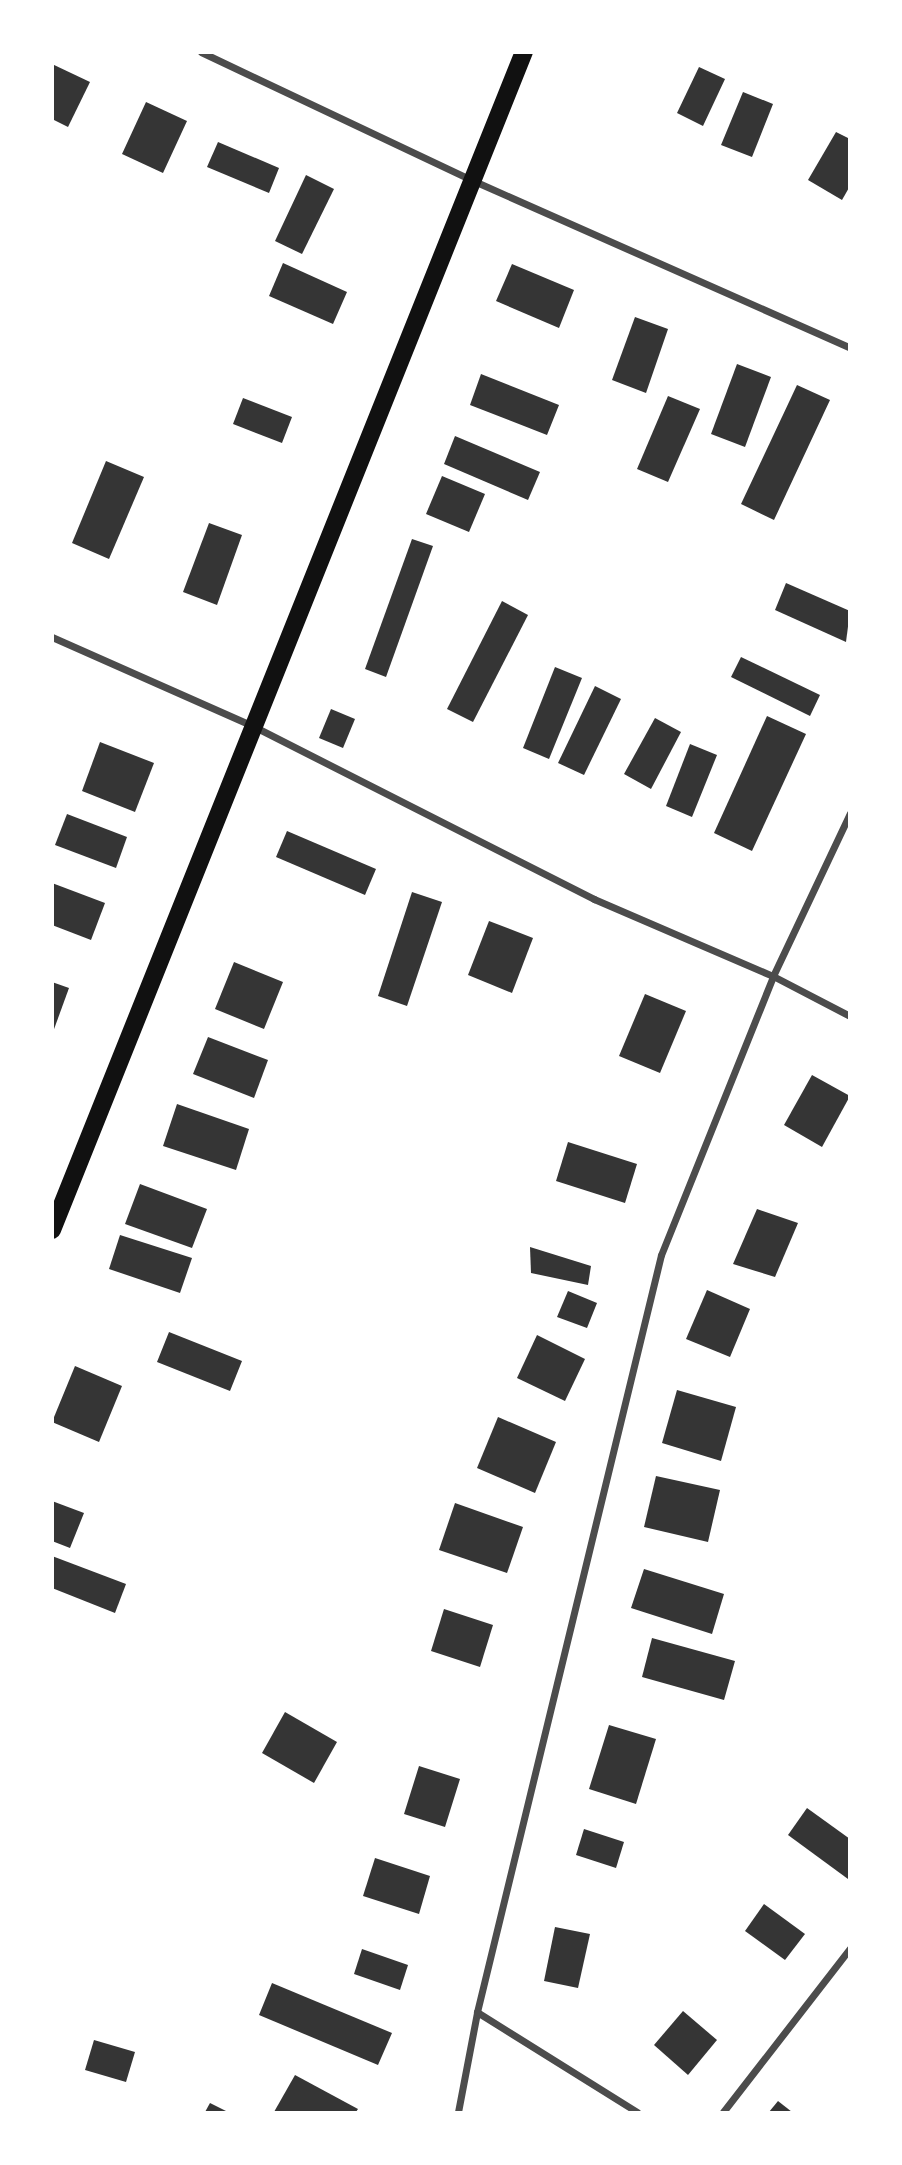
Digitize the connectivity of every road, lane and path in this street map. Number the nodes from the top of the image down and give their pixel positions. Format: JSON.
{"nodes":[{"id":1,"x":201,"y":52,"type":"edge"},
{"id":2,"x":524,"y":52,"type":"edge"},
{"id":3,"x":474,"y":181,"type":"junction"},
{"id":4,"x":849,"y":348,"type":"edge"},
{"id":5,"x":52,"y":638,"type":"edge"},
{"id":6,"x":251,"y":725,"type":"junction"},
{"id":7,"x":849,"y":813,"type":"edge"},
{"id":8,"x":773,"y":976,"type":"junction"},
{"id":9,"x":848,"y":1015,"type":"edge"},
{"id":10,"x":52,"y":1230,"type":"edge"},
{"id":11,"x":849,"y":1948,"type":"edge"},
{"id":12,"x":477,"y":2012,"type":"junction"},
{"id":13,"x":458,"y":2112,"type":"edge"},
{"id":14,"x":637,"y":2112,"type":"edge"},
{"id":15,"x":723,"y":2112,"type":"edge"}],
"edges":[{"from":1,"to":3,"type":"street"},
{"from":2,"to":3,"type":"main road"},
{"from":3,"to":4,"type":"street"},
{"from":3,"to":6,"type":"main road"},
{"from":5,"to":6,"type":"street"},
{"from":6,"to":8,"type":"street"},
{"from":6,"to":10,"type":"main road"},
{"from":7,"to":8,"type":"street"},
{"from":8,"to":9,"type":"street"},
{"from":8,"to":12,"type":"street"},
{"from":11,"to":15,"type":"street"},
{"from":12,"to":13,"type":"street"},
{"from":12,"to":14,"type":"street"}]}
